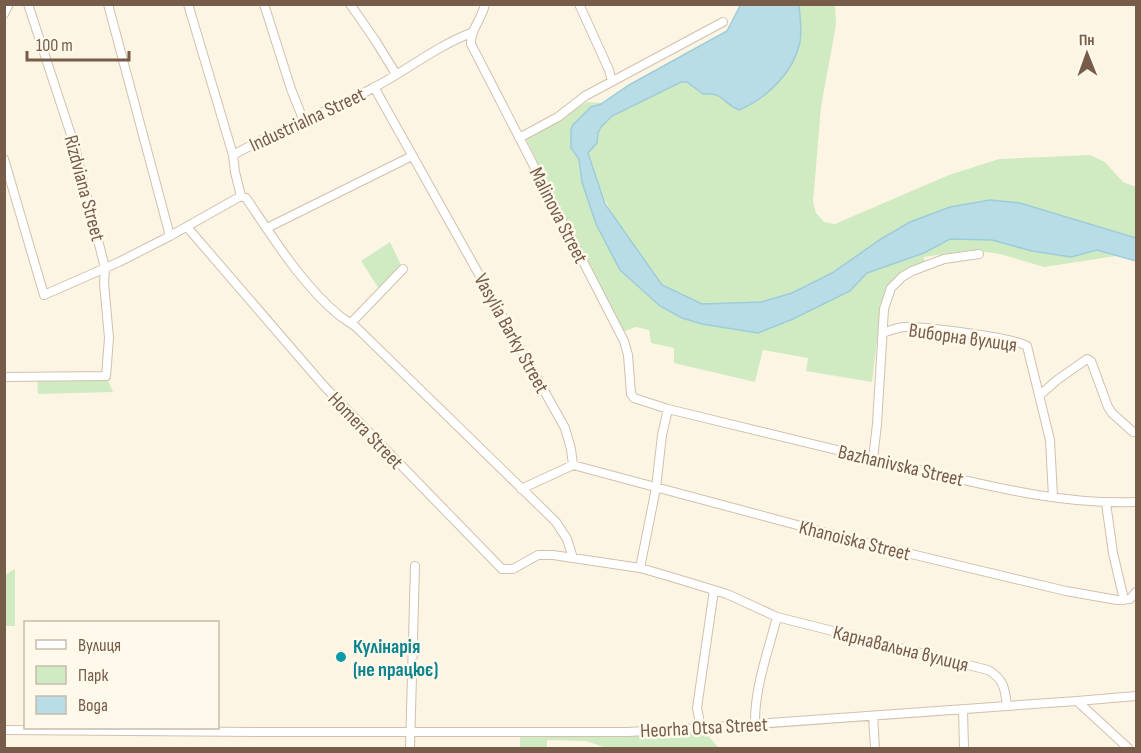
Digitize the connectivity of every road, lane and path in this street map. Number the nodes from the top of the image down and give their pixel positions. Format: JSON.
{"nodes":[{"id":1,"x":9,"y":4,"type":"edge"},
{"id":2,"x":28,"y":4,"type":"edge"},
{"id":3,"x":108,"y":4,"type":"edge"},
{"id":4,"x":188,"y":4,"type":"edge"},
{"id":5,"x":264,"y":4,"type":"edge"},
{"id":6,"x":350,"y":4,"type":"edge"},
{"id":7,"x":485,"y":4,"type":"edge"},
{"id":8,"x":579,"y":4,"type":"edge"},
{"id":9,"x":4,"y":14,"type":"edge"},
{"id":10,"x":723,"y":22,"type":"dead end"},
{"id":11,"x":471,"y":33,"type":"junction"},
{"id":12,"x":396,"y":74,"type":"junction"},
{"id":13,"x":612,"y":81,"type":"junction"},
{"id":14,"x":374,"y":87,"type":"junction"},
{"id":15,"x":303,"y":119,"type":"junction"},
{"id":16,"x":519,"y":138,"type":"junction"},
{"id":17,"x":233,"y":155,"type":"junction"},
{"id":18,"x":412,"y":156,"type":"junction"},
{"id":19,"x":4,"y":159,"type":"edge"},
{"id":20,"x":242,"y":196,"type":"junction"},
{"id":21,"x":187,"y":227,"type":"junction"},
{"id":22,"x":267,"y":228,"type":"junction"},
{"id":23,"x":170,"y":236,"type":"junction"},
{"id":24,"x":979,"y":254,"type":"dead end"},
{"id":25,"x":105,"y":268,"type":"junction"},
{"id":26,"x":403,"y":269,"type":"dead end"},
{"id":27,"x":351,"y":323,"type":"junction"},
{"id":28,"x":883,"y":333,"type":"junction"},
{"id":29,"x":4,"y":377,"type":"edge"},
{"id":30,"x":1039,"y":396,"type":"junction"},
{"id":31,"x":668,"y":409,"type":"junction"},
{"id":32,"x":1133,"y":432,"type":"dead end"},
{"id":33,"x":873,"y":459,"type":"junction"},
{"id":34,"x":573,"y":465,"type":"junction"},
{"id":35,"x":656,"y":488,"type":"junction"},
{"id":36,"x":521,"y":489,"type":"junction"},
{"id":37,"x":1053,"y":497,"type":"junction"},
{"id":38,"x":1137,"y":502,"type":"edge"},
{"id":39,"x":1106,"y":503,"type":"junction"},
{"id":40,"x":573,"y":558,"type":"junction"},
{"id":41,"x":415,"y":566,"type":"dead end"},
{"id":42,"x":640,"y":568,"type":"junction"},
{"id":43,"x":714,"y":590,"type":"junction"},
{"id":44,"x":1137,"y":592,"type":"edge"},
{"id":45,"x":1124,"y":600,"type":"junction"},
{"id":46,"x":777,"y":617,"type":"junction"},
{"id":47,"x":1137,"y":696,"type":"edge"},
{"id":48,"x":1077,"y":701,"type":"junction"},
{"id":49,"x":1006,"y":706,"type":"junction"},
{"id":50,"x":963,"y":710,"type":"junction"},
{"id":51,"x":873,"y":716,"type":"junction"},
{"id":52,"x":755,"y":724,"type":"junction"},
{"id":53,"x":701,"y":728,"type":"junction"},
{"id":54,"x":4,"y":730,"type":"edge"},
{"id":55,"x":410,"y":731,"type":"junction"},
{"id":56,"x":410,"y":748,"type":"edge"},
{"id":57,"x":875,"y":748,"type":"edge"},
{"id":58,"x":964,"y":748,"type":"edge"},
{"id":59,"x":1128,"y":748,"type":"edge"}],
"edges":[{"from":1,"to":9,"type":"street"},
{"from":2,"to":25,"type":"street","name":"Rizdviana Street"},
{"from":3,"to":23,"type":"street"},
{"from":4,"to":17,"type":"street"},
{"from":5,"to":15,"type":"street"},
{"from":6,"to":12,"type":"street"},
{"from":7,"to":11,"type":"street"},
{"from":8,"to":13,"type":"street"},
{"from":10,"to":13,"type":"street"},
{"from":11,"to":12,"type":"street","name":"Industrialna Street"},
{"from":11,"to":16,"type":"street","name":"Malinova Street"},
{"from":12,"to":14,"type":"street","name":"Industrialna Street"},
{"from":13,"to":16,"type":"street"},
{"from":14,"to":15,"type":"street","name":"Industrialna Street"},
{"from":14,"to":18,"type":"street","name":"Vasylia Barky Street"},
{"from":15,"to":17,"type":"street","name":"Industrialna Street"},
{"from":16,"to":31,"type":"street","name":"Malinova Street"},
{"from":17,"to":20,"type":"street","name":"Industrialna Street"},
{"from":18,"to":22,"type":"street"},
{"from":18,"to":34,"type":"street","name":"Vasylia Barky Street"},
{"from":19,"to":25,"type":"street"},
{"from":20,"to":21,"type":"street"},
{"from":20,"to":22,"type":"street","name":"Industrialna Street"},
{"from":21,"to":23,"type":"street"},
{"from":21,"to":40,"type":"street","name":"Homera Street"},
{"from":22,"to":27,"type":"street","name":"Industrialna Street"},
{"from":23,"to":25,"type":"street"},
{"from":24,"to":28,"type":"street","name":"Виборна вулиця"},
{"from":25,"to":29,"type":"street","name":"Rizdviana Street"},
{"from":26,"to":27,"type":"street"},
{"from":27,"to":36,"type":"street","name":"Industrialna Street"},
{"from":28,"to":30,"type":"street","name":"Виборна вулиця"},
{"from":28,"to":33,"type":"street","name":"Виборна вулиця"},
{"from":30,"to":32,"type":"street"},
{"from":30,"to":37,"type":"street","name":"Виборна вулиця"},
{"from":31,"to":33,"type":"street","name":"Bazhanivska Street"},
{"from":31,"to":35,"type":"street"},
{"from":33,"to":37,"type":"street","name":"Bazhanivska Street"},
{"from":34,"to":35,"type":"street","name":"Khanoiska Street"},
{"from":34,"to":36,"type":"street"},
{"from":35,"to":42,"type":"street"},
{"from":35,"to":45,"type":"street","name":"Khanoiska Street"},
{"from":36,"to":40,"type":"street","name":"Industrialna Street"},
{"from":37,"to":39,"type":"street","name":"Bazhanivska Street"},
{"from":38,"to":39,"type":"street","name":"Bazhanivska Street"},
{"from":39,"to":45,"type":"street"},
{"from":40,"to":42,"type":"street","name":"Homera Street"},
{"from":41,"to":55,"type":"street"},
{"from":42,"to":43,"type":"street","name":"Карнавальна вулиця"},
{"from":43,"to":46,"type":"street","name":"Карнавальна вулиця"},
{"from":43,"to":53,"type":"street"},
{"from":44,"to":45,"type":"street"},
{"from":46,"to":49,"type":"street","name":"Карнавальна вулиця"},
{"from":46,"to":52,"type":"street"},
{"from":47,"to":48,"type":"street"},
{"from":48,"to":49,"type":"street"},
{"from":48,"to":59,"type":"street"},
{"from":49,"to":50,"type":"street","name":"Heorha Otsa Street"},
{"from":50,"to":51,"type":"street","name":"Heorha Otsa Street"},
{"from":50,"to":58,"type":"street"},
{"from":51,"to":52,"type":"street","name":"Heorha Otsa Street"},
{"from":51,"to":57,"type":"street"},
{"from":52,"to":53,"type":"street","name":"Heorha Otsa Street"},
{"from":53,"to":55,"type":"street","name":"Heorha Otsa Street"},
{"from":54,"to":55,"type":"street","name":"Heorha Otsa Street"},
{"from":55,"to":56,"type":"street"}]}
